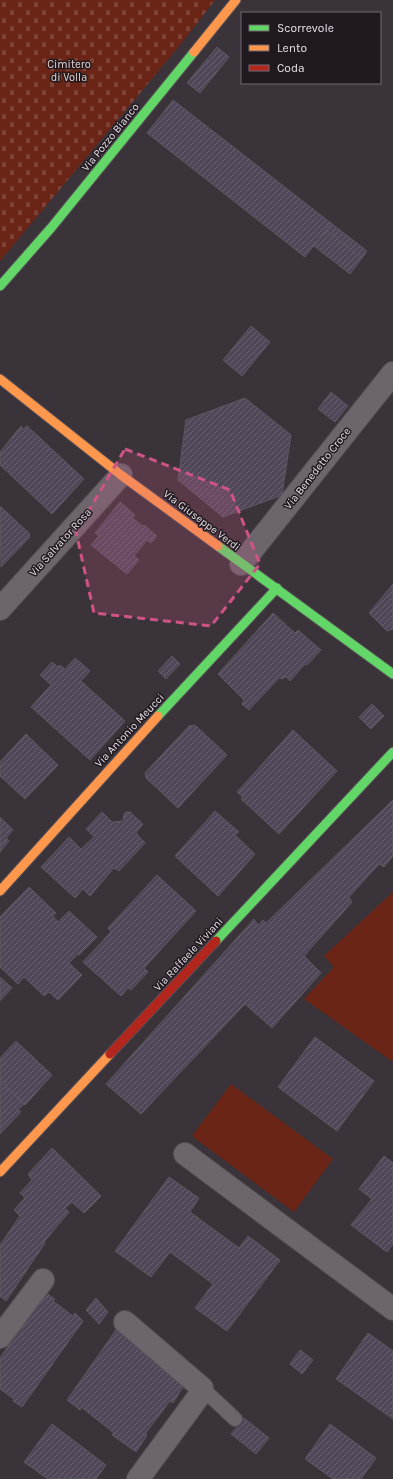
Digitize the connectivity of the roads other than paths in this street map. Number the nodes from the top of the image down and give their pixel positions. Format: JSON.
{"nodes":[{"id":1,"x":236,"y":0,"type":"edge"},
{"id":2,"x":0,"y":286,"type":"edge"},
{"id":3,"x":393,"y":373,"type":"edge"},
{"id":4,"x":0,"y":379,"type":"edge"},
{"id":5,"x":121,"y":475,"type":"junction"},
{"id":6,"x":241,"y":564,"type":"junction"},
{"id":7,"x":277,"y":588,"type":"junction"},
{"id":8,"x":0,"y":609,"type":"edge"},
{"id":9,"x":393,"y":674,"type":"edge"},
{"id":10,"x":393,"y":752,"type":"edge"},
{"id":11,"x":0,"y":891,"type":"edge"},
{"id":12,"x":185,"y":1154,"type":"dead end"},
{"id":13,"x":0,"y":1172,"type":"edge"},
{"id":14,"x":43,"y":1280,"type":"dead end"},
{"id":15,"x":393,"y":1309,"type":"edge"},
{"id":16,"x":125,"y":1322,"type":"dead end"},
{"id":17,"x":0,"y":1337,"type":"edge"},
{"id":18,"x":202,"y":1388,"type":"junction"},
{"id":19,"x":235,"y":1419,"type":"dead end"},
{"id":20,"x":138,"y":1479,"type":"edge"}],
"edges":[{"from":1,"to":2,"type":"street","name":"Via Pozzo Bianco"},
{"from":3,"to":6,"type":"street","name":"Via Benedetto Croce"},
{"from":4,"to":5,"type":"street","name":"Via Giuseppe Verdi"},
{"from":5,"to":6,"type":"street","name":"Via Giuseppe Verdi"},
{"from":5,"to":8,"type":"street","name":"Via Salvator Rosa"},
{"from":6,"to":7,"type":"street","name":"Via Giuseppe Verdi"},
{"from":7,"to":9,"type":"street","name":"Via Giuseppe Verdi"},
{"from":7,"to":11,"type":"street","name":"Via Antonio Meucci"},
{"from":10,"to":13,"type":"street","name":"Via Raffaele Viviani"},
{"from":12,"to":15,"type":"street"},
{"from":14,"to":17,"type":"street"},
{"from":16,"to":18,"type":"street"},
{"from":18,"to":19,"type":"lane"},
{"from":18,"to":20,"type":"street"}]}
